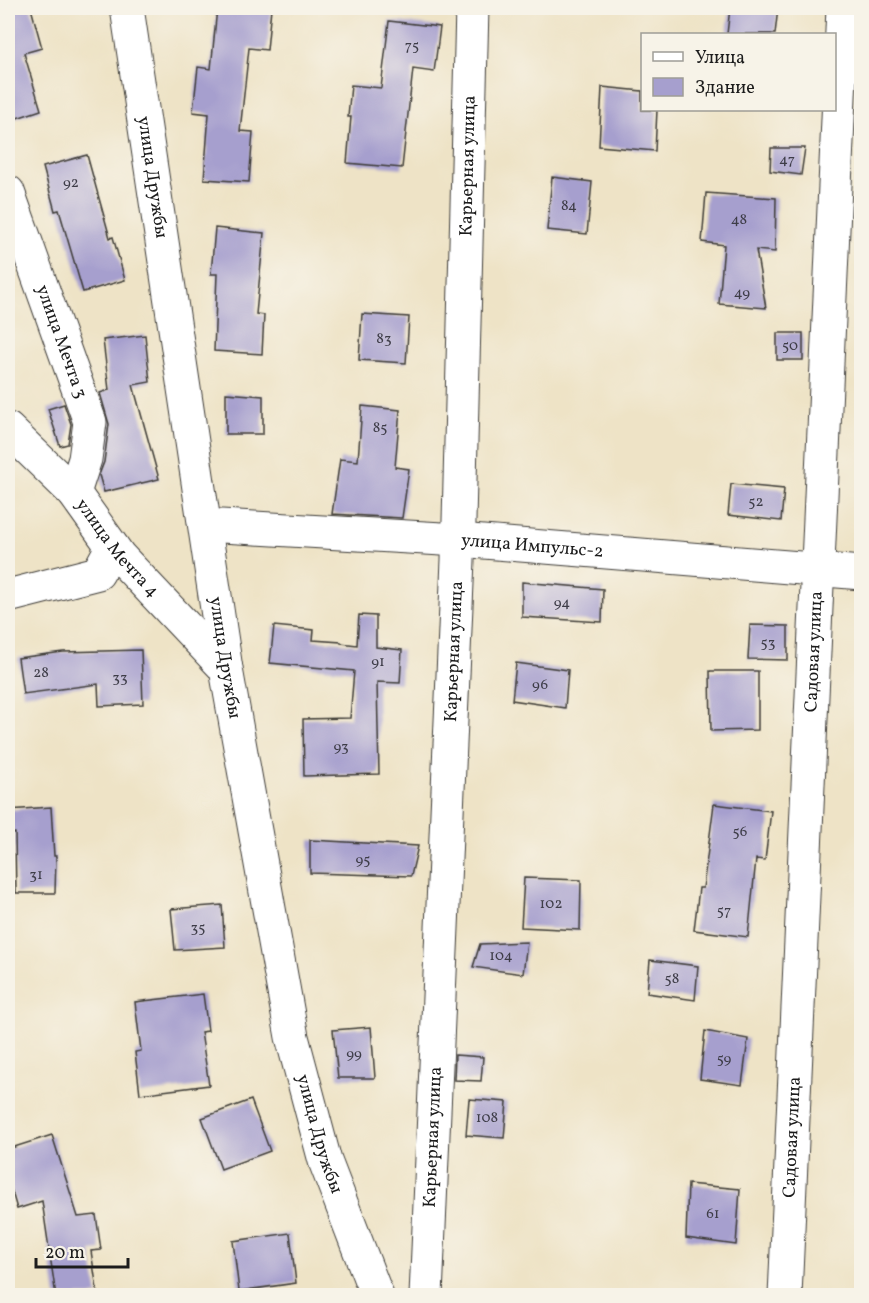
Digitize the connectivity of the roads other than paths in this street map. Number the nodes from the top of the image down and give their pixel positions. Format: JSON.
{"nodes":[{"id":1,"x":127,"y":8,"type":"edge"},
{"id":2,"x":472,"y":8,"type":"edge"},
{"id":3,"x":843,"y":8,"type":"edge"},
{"id":4,"x":8,"y":192,"type":"edge"},
{"id":5,"x":8,"y":429,"type":"edge"},
{"id":6,"x":74,"y":493,"type":"junction"},
{"id":7,"x":205,"y":525,"type":"junction"},
{"id":8,"x":459,"y":540,"type":"junction"},
{"id":9,"x":112,"y":547,"type":"junction"},
{"id":10,"x":817,"y":568,"type":"junction"},
{"id":11,"x":861,"y":573,"type":"edge"},
{"id":12,"x":8,"y":596,"type":"edge"},
{"id":13,"x":226,"y":669,"type":"junction"},
{"id":14,"x":377,"y":1296,"type":"edge"},
{"id":15,"x":426,"y":1296,"type":"edge"},
{"id":16,"x":785,"y":1296,"type":"edge"}],
"edges":[{"from":1,"to":7,"type":"street","name":"улица Дружбы"},
{"from":2,"to":8,"type":"street","name":"Карьерная улица"},
{"from":3,"to":10,"type":"street","name":"Садовая улица"},
{"from":4,"to":6,"type":"street","name":"улица Мечта 3"},
{"from":5,"to":6,"type":"street","name":"улица Мечта 4"},
{"from":6,"to":9,"type":"street","name":"улица Мечта 4"},
{"from":7,"to":8,"type":"street","name":"улица Импульс-2"},
{"from":7,"to":13,"type":"street","name":"улица Дружбы"},
{"from":8,"to":10,"type":"street","name":"улица Импульс-2"},
{"from":8,"to":15,"type":"street","name":"Карьерная улица"},
{"from":9,"to":12,"type":"street"},
{"from":9,"to":13,"type":"street","name":"улица Мечта 4"},
{"from":10,"to":11,"type":"street","name":"улица Импульс-2"},
{"from":10,"to":16,"type":"street","name":"Садовая улица"},
{"from":13,"to":14,"type":"street","name":"улица Дружбы"}]}
